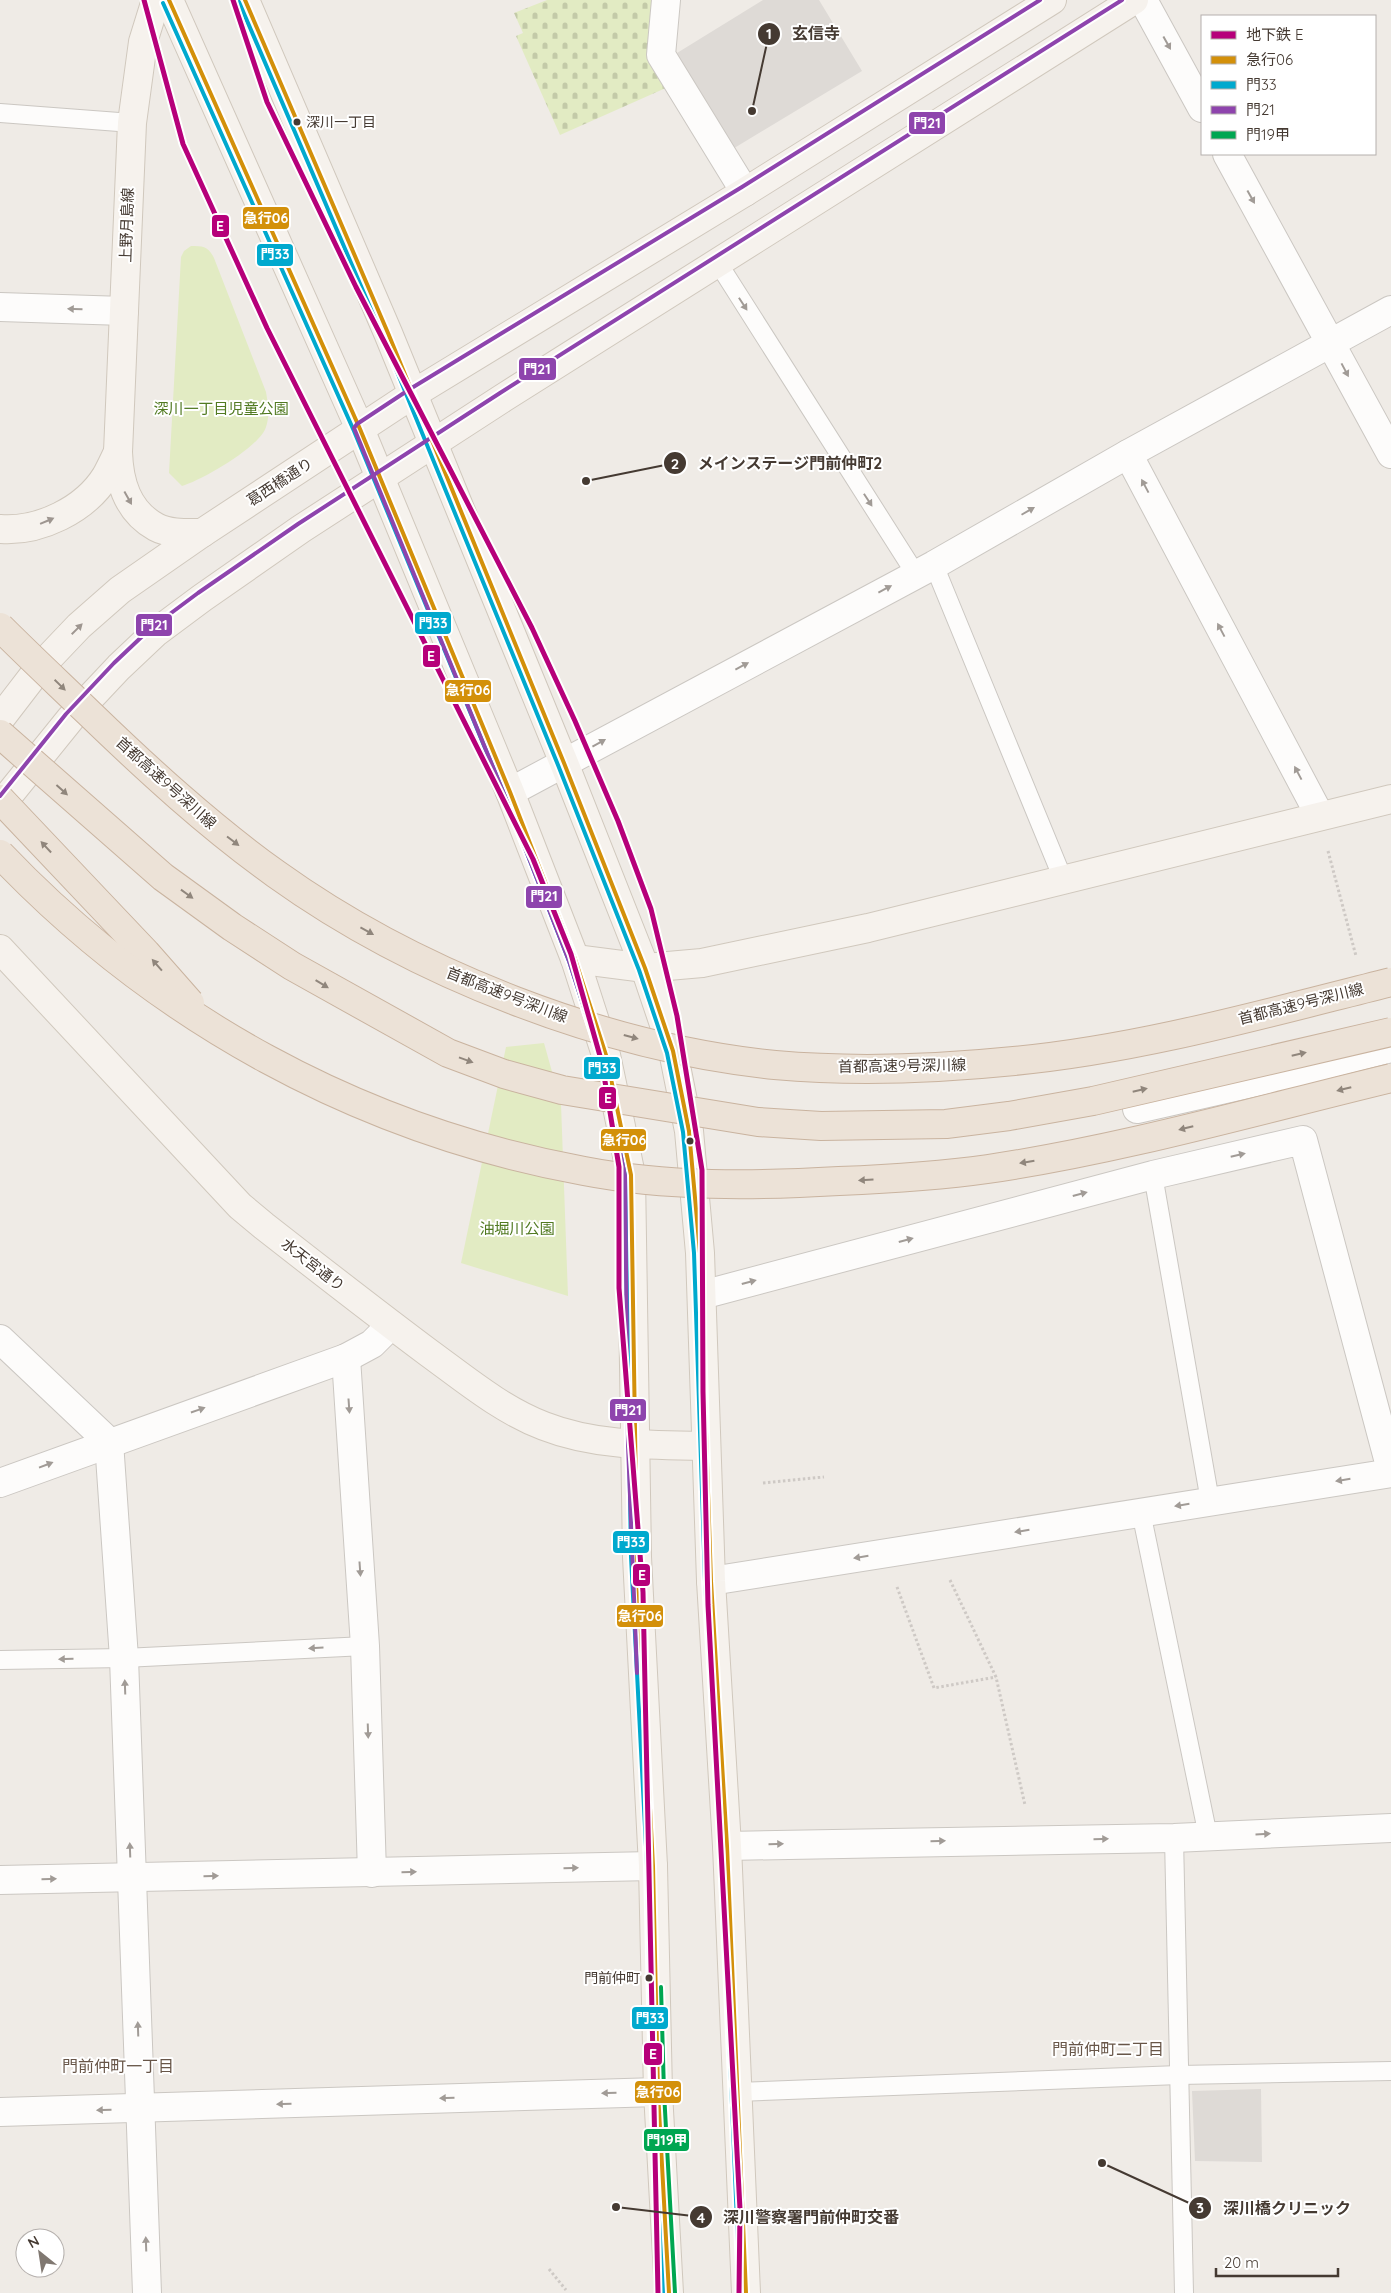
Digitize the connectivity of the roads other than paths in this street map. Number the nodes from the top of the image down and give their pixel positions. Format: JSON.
{"nodes":[{"id":1,"x":156,"y":0,"type":"edge"},
{"id":2,"x":169,"y":0,"type":"edge"},
{"id":3,"x":245,"y":0,"type":"edge"},
{"id":4,"x":666,"y":0,"type":"edge"},
{"id":5,"x":1052,"y":0,"type":"edge"},
{"id":6,"x":1134,"y":0,"type":"edge"},
{"id":7,"x":1143,"y":0,"type":"edge"},
{"id":8,"x":1201,"y":106,"type":"edge"},
{"id":9,"x":0,"y":114,"type":"edge"},
{"id":10,"x":132,"y":123,"type":"junction"},
{"id":11,"x":1228,"y":155,"type":"edge"},
{"id":12,"x":745,"y":192,"type":"junction"},
{"id":13,"x":718,"y":263,"type":"junction"},
{"id":14,"x":0,"y":307,"type":"edge"},
{"id":15,"x":1391,"y":310,"type":"edge"},
{"id":16,"x":124,"y":311,"type":"junction"},
{"id":17,"x":1331,"y":343,"type":"junction"},
{"id":18,"x":413,"y":394,"type":"junction"},
{"id":19,"x":360,"y":429,"type":"junction"},
{"id":20,"x":433,"y":444,"type":"junction"},
{"id":21,"x":118,"y":452,"type":"junction"},
{"id":22,"x":1128,"y":454,"type":"junction"},
{"id":23,"x":1391,"y":454,"type":"edge"},
{"id":24,"x":380,"y":478,"type":"junction"},
{"id":25,"x":0,"y":529,"type":"edge"},
{"id":26,"x":202,"y":533,"type":"junction"},
{"id":27,"x":924,"y":569,"type":"junction"},
{"id":28,"x":0,"y":627,"type":"edge"},
{"id":29,"x":40,"y":667,"type":"junction"},
{"id":30,"x":0,"y":719,"type":"edge"},
{"id":31,"x":0,"y":734,"type":"edge"},
{"id":32,"x":564,"y":763,"type":"junction"},
{"id":33,"x":510,"y":792,"type":"junction"},
{"id":34,"x":0,"y":799,"type":"edge"},
{"id":35,"x":1391,"y":799,"type":"edge"},
{"id":36,"x":0,"y":806,"type":"edge"},
{"id":37,"x":1320,"y":816,"type":"junction"},
{"id":38,"x":0,"y":854,"type":"edge"},
{"id":39,"x":1063,"y":879,"type":"junction"},
{"id":40,"x":0,"y":949,"type":"edge"},
{"id":41,"x":575,"y":959,"type":"junction"},
{"id":42,"x":645,"y":968,"type":"junction"},
{"id":43,"x":1391,"y":982,"type":"edge"},
{"id":44,"x":212,"y":1028,"type":"junction"},
{"id":45,"x":1391,"y":1032,"type":"edge"},
{"id":46,"x":1391,"y":1048,"type":"edge"},
{"id":47,"x":1391,"y":1078,"type":"edge"},
{"id":48,"x":1137,"y":1109,"type":"dead end"},
{"id":49,"x":1153,"y":1175,"type":"junction"},
{"id":50,"x":702,"y":1295,"type":"junction"},
{"id":51,"x":391,"y":1325,"type":"junction"},
{"id":52,"x":0,"y":1338,"type":"edge"},
{"id":53,"x":346,"y":1358,"type":"junction"},
{"id":54,"x":109,"y":1442,"type":"junction"},
{"id":55,"x":634,"y":1444,"type":"junction"},
{"id":56,"x":706,"y":1446,"type":"junction"},
{"id":57,"x":1391,"y":1472,"type":"edge"},
{"id":58,"x":0,"y":1483,"type":"edge"},
{"id":59,"x":1210,"y":1501,"type":"junction"},
{"id":60,"x":1142,"y":1512,"type":"junction"},
{"id":61,"x":711,"y":1581,"type":"junction"},
{"id":62,"x":365,"y":1646,"type":"junction"},
{"id":63,"x":124,"y":1658,"type":"junction"},
{"id":64,"x":0,"y":1660,"type":"edge"},
{"id":65,"x":1391,"y":1828,"type":"edge"},
{"id":66,"x":1208,"y":1836,"type":"junction"},
{"id":67,"x":1174,"y":1838,"type":"junction"},
{"id":68,"x":727,"y":1846,"type":"junction"},
{"id":69,"x":653,"y":1866,"type":"junction"},
{"id":70,"x":372,"y":1872,"type":"junction"},
{"id":71,"x":131,"y":1878,"type":"junction"},
{"id":72,"x":0,"y":1880,"type":"edge"},
{"id":73,"x":1391,"y":2071,"type":"edge"},
{"id":74,"x":1179,"y":2075,"type":"junction"},
{"id":75,"x":658,"y":2092,"type":"junction"},
{"id":76,"x":737,"y":2092,"type":"junction"},
{"id":77,"x":141,"y":2108,"type":"junction"},
{"id":78,"x":0,"y":2112,"type":"edge"},
{"id":79,"x":147,"y":2293,"type":"edge"},
{"id":80,"x":668,"y":2293,"type":"edge"},
{"id":81,"x":746,"y":2293,"type":"edge"},
{"id":82,"x":1184,"y":2293,"type":"edge"}],
"edges":[{"from":1,"to":10,"type":"main road","name":"上野月島線"},
{"from":2,"to":19,"type":"main road"},
{"from":3,"to":18,"type":"main road"},
{"from":4,"to":12,"type":"street"},
{"from":5,"to":12,"type":"main road","name":"葛西橋通り"},
{"from":6,"to":13,"type":"main road"},
{"from":7,"to":8,"type":"street","one_way":true},
{"from":9,"to":10,"type":"lane"},
{"from":10,"to":16,"type":"main road","name":"上野月島線"},
{"from":11,"to":17,"type":"street","one_way":true},
{"from":12,"to":18,"type":"main road","name":"葛西橋通り"},
{"from":13,"to":20,"type":"main road"},
{"from":13,"to":27,"type":"lane","one_way":true},
{"from":16,"to":14,"type":"street","one_way":true},
{"from":15,"to":17,"type":"street"},
{"from":16,"to":21,"type":"main road","name":"上野月島線"},
{"from":17,"to":22,"type":"street"},
{"from":17,"to":23,"type":"street","one_way":true},
{"from":18,"to":19,"type":"main road","name":"葛西橋通り"},
{"from":18,"to":20,"type":"main road"},
{"from":19,"to":24,"type":"main road"},
{"from":19,"to":26,"type":"main road","name":"葛西橋通り"},
{"from":20,"to":24,"type":"main road"},
{"from":20,"to":32,"type":"main road"},
{"from":25,"to":21,"type":"main road","one_way":true},
{"from":21,"to":26,"type":"main road","name":"上野月島線","one_way":true},
{"from":27,"to":22,"type":"street","one_way":true},
{"from":37,"to":22,"type":"street","one_way":true},
{"from":24,"to":33,"type":"main road"},
{"from":24,"to":36,"type":"main road"},
{"from":29,"to":26,"type":"main road","name":"葛西橋通り","one_way":true},
{"from":32,"to":27,"type":"street","one_way":true},
{"from":27,"to":39,"type":"lane"},
{"from":28,"to":29,"type":"main road"},
{"from":28,"to":43,"type":"highway","name":"首都高速9号深川線","one_way":true,"bridge":true},
{"from":29,"to":30,"type":"main road","name":"葛西橋通り"},
{"from":31,"to":45,"type":"highway","one_way":true,"bridge":true},
{"from":32,"to":33,"type":"street"},
{"from":32,"to":42,"type":"main road"},
{"from":33,"to":41,"type":"main road"},
{"from":44,"to":34,"type":"highway","one_way":true,"bridge":true},
{"from":35,"to":37,"type":"main road"},
{"from":37,"to":39,"type":"main road"},
{"from":38,"to":44,"type":"highway","bridge":true},
{"from":39,"to":42,"type":"main road"},
{"from":40,"to":51,"type":"main road","name":"水天宮通り"},
{"from":41,"to":42,"type":"main road"},
{"from":41,"to":55,"type":"main road"},
{"from":42,"to":50,"type":"main road"},
{"from":47,"to":44,"type":"highway","one_way":true,"bridge":true},
{"from":46,"to":48,"type":"street"},
{"from":50,"to":49,"type":"street","one_way":true},
{"from":49,"to":57,"type":"street","one_way":true},
{"from":49,"to":59,"type":"lane"},
{"from":50,"to":56,"type":"main road"},
{"from":51,"to":53,"type":"street"},
{"from":51,"to":55,"type":"main road","name":"水天宮通り"},
{"from":52,"to":54,"type":"street"},
{"from":54,"to":53,"type":"street","one_way":true},
{"from":53,"to":62,"type":"street","one_way":true},
{"from":58,"to":54,"type":"street","one_way":true},
{"from":54,"to":63,"type":"street"},
{"from":55,"to":56,"type":"main road","name":"水天宮通り"},
{"from":55,"to":69,"type":"main road"},
{"from":56,"to":61,"type":"main road"},
{"from":57,"to":59,"type":"street","one_way":true},
{"from":59,"to":60,"type":"street","one_way":true},
{"from":60,"to":61,"type":"street","one_way":true},
{"from":60,"to":66,"type":"lane"},
{"from":61,"to":68,"type":"main road"},
{"from":62,"to":63,"type":"lane","one_way":true},
{"from":62,"to":70,"type":"street","one_way":true},
{"from":63,"to":64,"type":"lane","one_way":true},
{"from":71,"to":63,"type":"street","one_way":true},
{"from":66,"to":65,"type":"street","one_way":true},
{"from":66,"to":67,"type":"street"},
{"from":68,"to":67,"type":"street","one_way":true},
{"from":67,"to":74,"type":"lane"},
{"from":68,"to":76,"type":"main road"},
{"from":70,"to":69,"type":"street","one_way":true},
{"from":69,"to":75,"type":"main road"},
{"from":71,"to":70,"type":"street","one_way":true},
{"from":72,"to":71,"type":"street","one_way":true},
{"from":77,"to":71,"type":"street","one_way":true},
{"from":73,"to":74,"type":"lane"},
{"from":74,"to":76,"type":"lane"},
{"from":74,"to":82,"type":"lane"},
{"from":75,"to":77,"type":"street","one_way":true},
{"from":75,"to":80,"type":"main road"},
{"from":76,"to":81,"type":"main road"},
{"from":77,"to":78,"type":"street","one_way":true},
{"from":79,"to":77,"type":"street","one_way":true}]}
